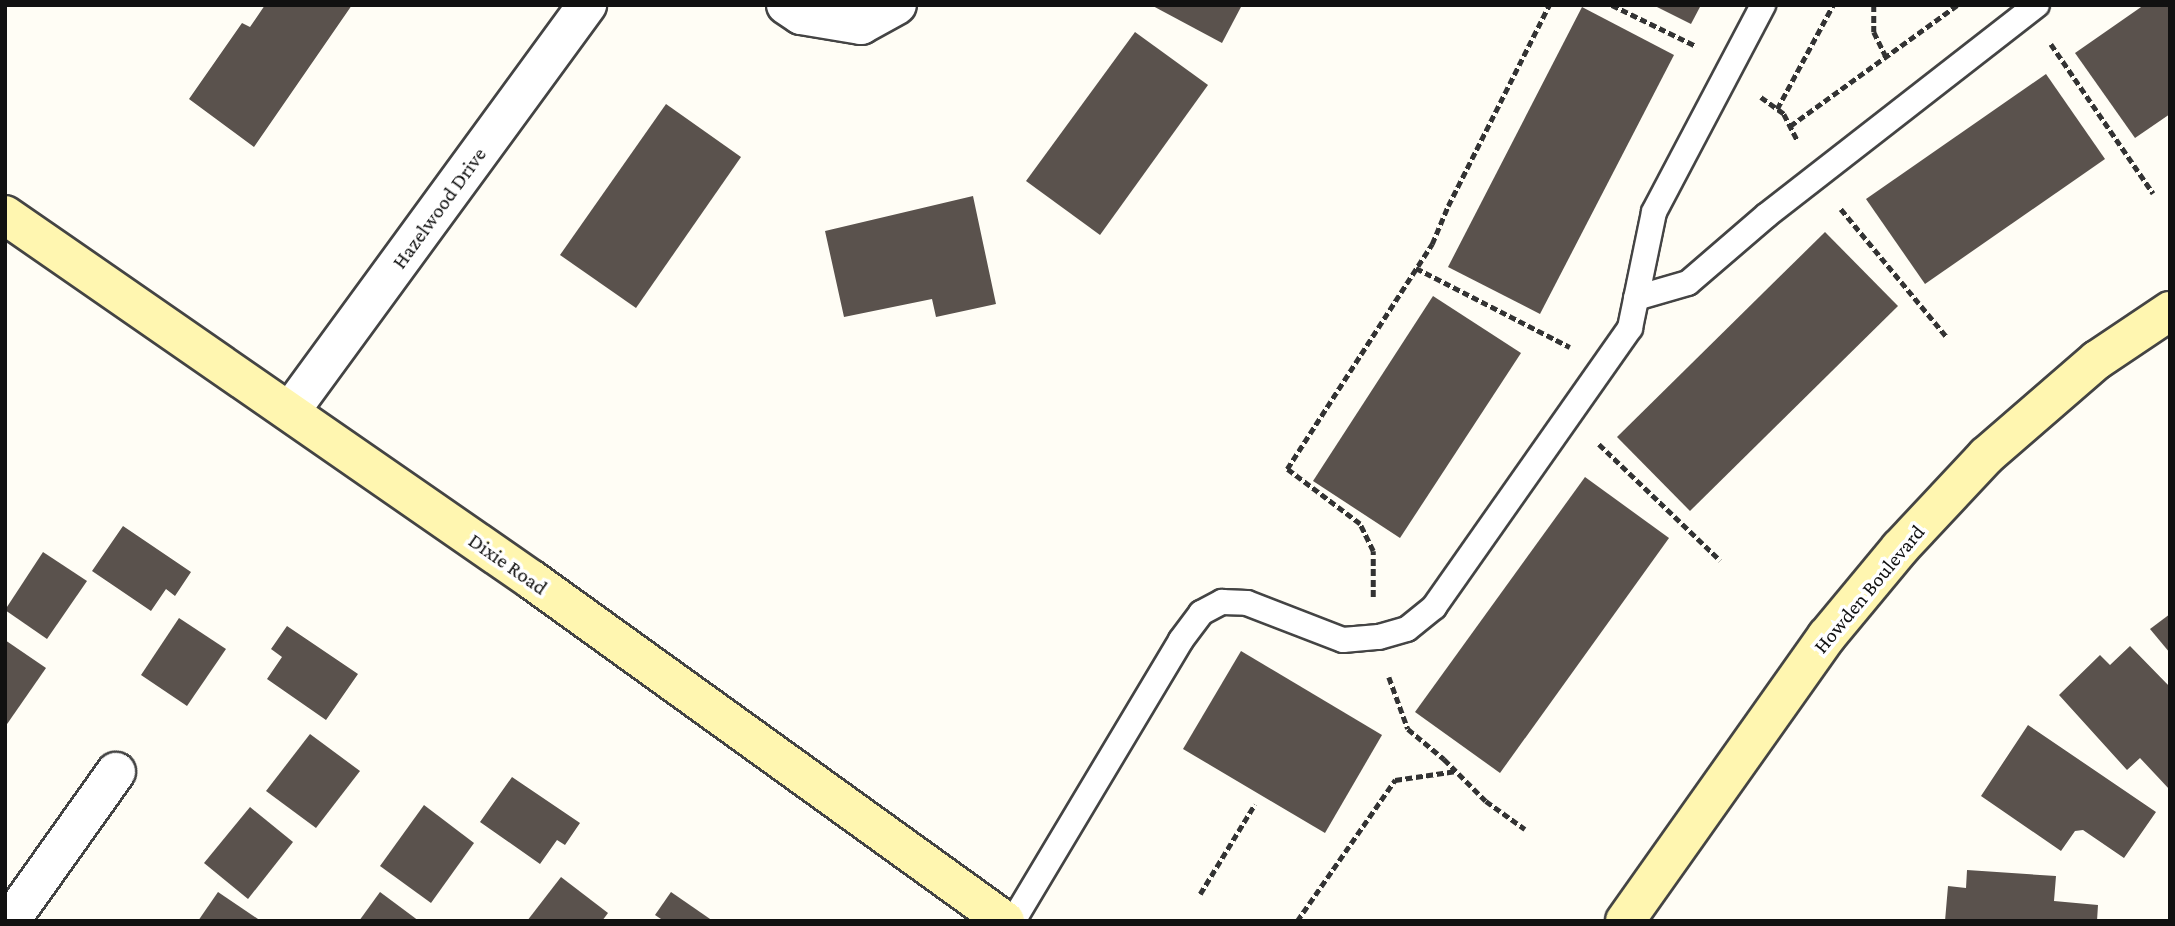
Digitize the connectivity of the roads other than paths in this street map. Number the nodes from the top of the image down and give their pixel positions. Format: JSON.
{"nodes":[{"id":1,"x":587,"y":5,"type":"edge"},
{"id":2,"x":786,"y":5,"type":"edge"},
{"id":3,"x":897,"y":5,"type":"edge"},
{"id":4,"x":1763,"y":5,"type":"edge"},
{"id":5,"x":2033,"y":8,"type":"edge"},
{"id":6,"x":5,"y":215,"type":"edge"},
{"id":7,"x":1636,"y":298,"type":"junction"},
{"id":8,"x":2170,"y":311,"type":"edge"},
{"id":9,"x":291,"y":411,"type":"junction"},
{"id":10,"x":116,"y":772,"type":"dead end"},
{"id":11,"x":10,"y":921,"type":"edge"},
{"id":12,"x":1005,"y":921,"type":"edge"},
{"id":13,"x":1013,"y":921,"type":"edge"},
{"id":14,"x":1625,"y":921,"type":"edge"}],
"edges":[{"from":1,"to":9,"type":"street","name":"Hazelwood Drive"},
{"from":2,"to":3,"type":"street"},
{"from":4,"to":7,"type":"lane"},
{"from":5,"to":7,"type":"lane"},
{"from":6,"to":9,"type":"main road","name":"Dixie Road"},
{"from":7,"to":13,"type":"lane"},
{"from":8,"to":14,"type":"main road","name":"Howden Boulevard"},
{"from":9,"to":12,"type":"main road","name":"Dixie Road"},
{"from":10,"to":11,"type":"street"}]}
